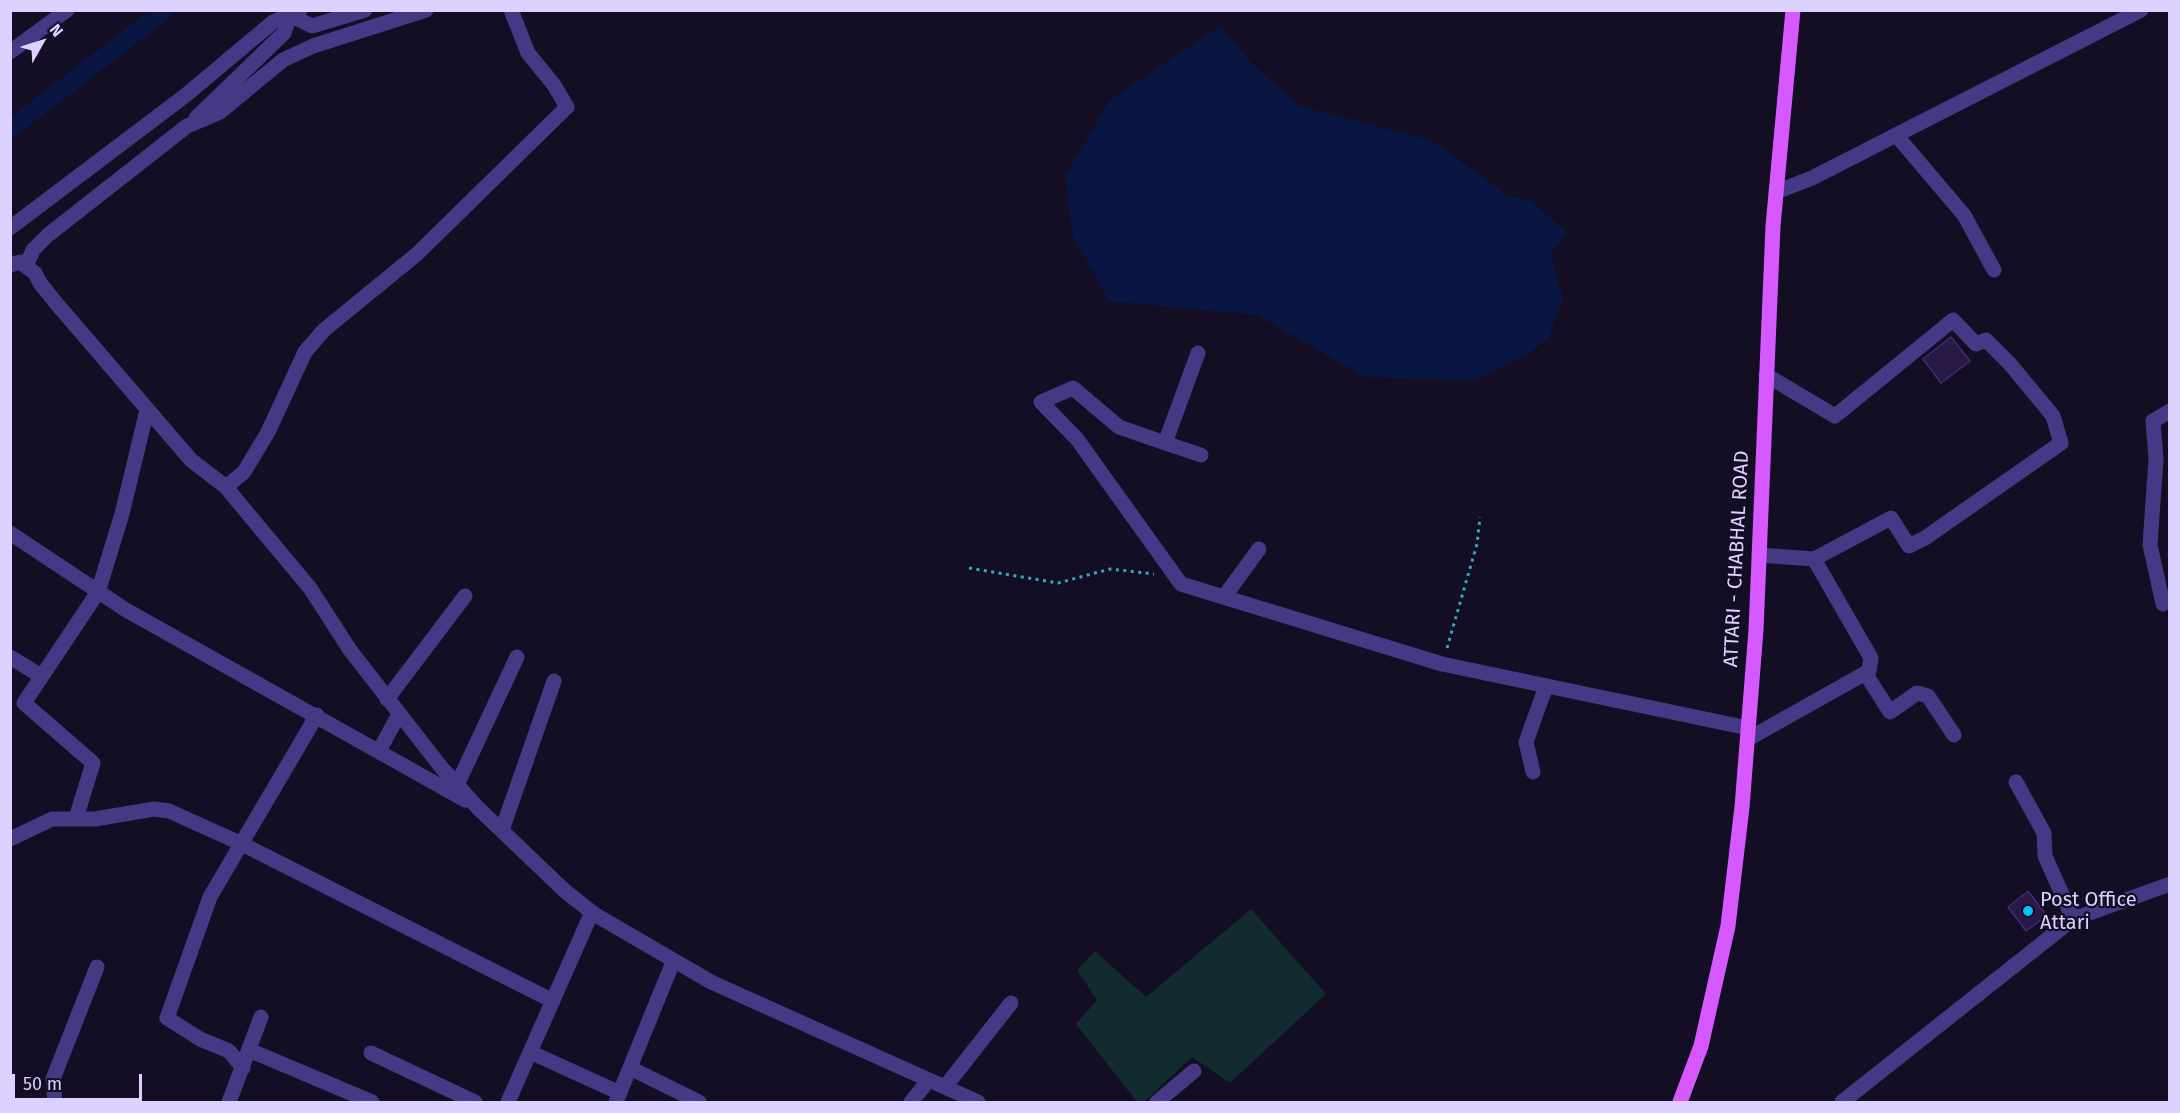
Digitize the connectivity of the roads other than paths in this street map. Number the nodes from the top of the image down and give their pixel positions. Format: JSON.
{"nodes":[{"id":1,"x":67,"y":10,"type":"edge"},
{"id":2,"x":365,"y":10,"type":"edge"},
{"id":3,"x":426,"y":10,"type":"edge"},
{"id":4,"x":512,"y":10,"type":"edge"},
{"id":5,"x":1793,"y":10,"type":"edge"},
{"id":6,"x":2141,"y":10,"type":"edge"},
{"id":7,"x":295,"y":13,"type":"edge"},
{"id":8,"x":10,"y":52,"type":"edge"},
{"id":9,"x":188,"y":126,"type":"junction"},
{"id":10,"x":1896,"y":135,"type":"junction"},
{"id":11,"x":1776,"y":192,"type":"junction"},
{"id":12,"x":10,"y":228,"type":"edge"},
{"id":13,"x":10,"y":265,"type":"edge"},
{"id":14,"x":31,"y":270,"type":"junction"},
{"id":15,"x":1994,"y":270,"type":"dead end"},
{"id":16,"x":1198,"y":353,"type":"dead end"},
{"id":17,"x":1766,"y":375,"type":"junction"},
{"id":18,"x":147,"y":410,"type":"junction"},
{"id":19,"x":2169,"y":411,"type":"edge"},
{"id":20,"x":1165,"y":442,"type":"junction"},
{"id":21,"x":1201,"y":455,"type":"dead end"},
{"id":22,"x":226,"y":487,"type":"junction"},
{"id":23,"x":10,"y":533,"type":"edge"},
{"id":24,"x":1259,"y":549,"type":"dead end"},
{"id":25,"x":1759,"y":555,"type":"junction"},
{"id":26,"x":1814,"y":559,"type":"junction"},
{"id":27,"x":98,"y":592,"type":"junction"},
{"id":28,"x":465,"y":596,"type":"dead end"},
{"id":29,"x":1224,"y":597,"type":"junction"},
{"id":30,"x":2163,"y":604,"type":"dead end"},
{"id":31,"x":10,"y":657,"type":"edge"},
{"id":32,"x":517,"y":657,"type":"dead end"},
{"id":33,"x":1865,"y":673,"type":"junction"},
{"id":34,"x":41,"y":676,"type":"junction"},
{"id":35,"x":554,"y":681,"type":"dead end"},
{"id":36,"x":1546,"y":686,"type":"junction"},
{"id":37,"x":387,"y":699,"type":"junction"},
{"id":38,"x":399,"y":714,"type":"junction"},
{"id":39,"x":318,"y":715,"type":"junction"},
{"id":40,"x":1748,"y":734,"type":"junction"},
{"id":41,"x":1954,"y":735,"type":"dead end"},
{"id":42,"x":379,"y":751,"type":"junction"},
{"id":43,"x":1533,"y":772,"type":"dead end"},
{"id":44,"x":2016,"y":782,"type":"dead end"},
{"id":45,"x":458,"y":785,"type":"junction"},
{"id":46,"x":478,"y":808,"type":"junction"},
{"id":47,"x":76,"y":818,"type":"junction"},
{"id":48,"x":502,"y":831,"type":"junction"},
{"id":49,"x":10,"y":839,"type":"edge"},
{"id":50,"x":240,"y":843,"type":"junction"},
{"id":51,"x":2169,"y":884,"type":"edge"},
{"id":52,"x":592,"y":912,"type":"junction"},
{"id":53,"x":2073,"y":919,"type":"junction"},
{"id":54,"x":674,"y":962,"type":"junction"},
{"id":55,"x":97,"y":967,"type":"dead end"},
{"id":56,"x":553,"y":1001,"type":"junction"},
{"id":57,"x":1011,"y":1003,"type":"dead end"},
{"id":58,"x":261,"y":1017,"type":"dead end"},
{"id":59,"x":249,"y":1050,"type":"junction"},
{"id":60,"x":530,"y":1052,"type":"junction"},
{"id":61,"x":371,"y":1053,"type":"dead end"},
{"id":62,"x":243,"y":1068,"type":"junction"},
{"id":63,"x":630,"y":1068,"type":"junction"},
{"id":64,"x":1194,"y":1071,"type":"dead end"},
{"id":65,"x":929,"y":1080,"type":"junction"},
{"id":66,"x":945,"y":1087,"type":"junction"},
{"id":67,"x":618,"y":1098,"type":"edge"},
{"id":68,"x":55,"y":1102,"type":"edge"},
{"id":69,"x":229,"y":1102,"type":"edge"},
{"id":70,"x":372,"y":1102,"type":"edge"},
{"id":71,"x":475,"y":1102,"type":"edge"},
{"id":72,"x":508,"y":1102,"type":"edge"},
{"id":73,"x":699,"y":1102,"type":"edge"},
{"id":74,"x":911,"y":1102,"type":"edge"},
{"id":75,"x":978,"y":1102,"type":"edge"},
{"id":76,"x":1157,"y":1102,"type":"edge"},
{"id":77,"x":1680,"y":1102,"type":"edge"},
{"id":78,"x":1842,"y":1102,"type":"edge"}],
"edges":[{"from":1,"to":8,"type":"street"},
{"from":2,"to":7,"type":"street"},
{"from":3,"to":9,"type":"street"},
{"from":4,"to":22,"type":"street"},
{"from":5,"to":11,"type":"main road","name":"ATTARI - CHABHAL ROAD"},
{"from":6,"to":10,"type":"street"},
{"from":7,"to":9,"type":"street"},
{"from":7,"to":12,"type":"street"},
{"from":9,"to":14,"type":"street"},
{"from":10,"to":11,"type":"street"},
{"from":10,"to":15,"type":"street"},
{"from":11,"to":17,"type":"main road","name":"ATTARI - CHABHAL ROAD"},
{"from":13,"to":14,"type":"street"},
{"from":14,"to":18,"type":"street"},
{"from":16,"to":20,"type":"street"},
{"from":17,"to":25,"type":"main road","name":"ATTARI - CHABHAL ROAD"},
{"from":17,"to":26,"type":"street"},
{"from":18,"to":22,"type":"street"},
{"from":18,"to":27,"type":"street"},
{"from":19,"to":30,"type":"street"},
{"from":20,"to":21,"type":"street"},
{"from":20,"to":29,"type":"street"},
{"from":22,"to":37,"type":"street"},
{"from":23,"to":27,"type":"street"},
{"from":24,"to":29,"type":"street"},
{"from":25,"to":26,"type":"street"},
{"from":25,"to":40,"type":"main road","name":"ATTARI - CHABHAL ROAD"},
{"from":26,"to":33,"type":"street"},
{"from":27,"to":34,"type":"street"},
{"from":27,"to":39,"type":"street"},
{"from":28,"to":37,"type":"street"},
{"from":29,"to":36,"type":"street"},
{"from":31,"to":34,"type":"street"},
{"from":32,"to":45,"type":"street"},
{"from":33,"to":40,"type":"street"},
{"from":33,"to":41,"type":"street"},
{"from":34,"to":47,"type":"street"},
{"from":35,"to":48,"type":"street"},
{"from":36,"to":40,"type":"street"},
{"from":36,"to":43,"type":"street"},
{"from":37,"to":38,"type":"street"},
{"from":38,"to":42,"type":"street"},
{"from":38,"to":45,"type":"street"},
{"from":39,"to":42,"type":"street"},
{"from":39,"to":50,"type":"street"},
{"from":40,"to":77,"type":"main road","name":"ATTARI - CHABHAL ROAD"},
{"from":42,"to":46,"type":"street"},
{"from":44,"to":53,"type":"street"},
{"from":45,"to":46,"type":"street"},
{"from":46,"to":48,"type":"street"},
{"from":47,"to":49,"type":"street"},
{"from":47,"to":50,"type":"street"},
{"from":48,"to":52,"type":"street"},
{"from":50,"to":56,"type":"street"},
{"from":50,"to":62,"type":"street"},
{"from":51,"to":53,"type":"street"},
{"from":52,"to":54,"type":"street"},
{"from":52,"to":56,"type":"street"},
{"from":53,"to":78,"type":"street"},
{"from":54,"to":63,"type":"street"},
{"from":54,"to":65,"type":"street"},
{"from":55,"to":68,"type":"street"},
{"from":56,"to":60,"type":"street"},
{"from":57,"to":66,"type":"street"},
{"from":58,"to":59,"type":"street"},
{"from":59,"to":62,"type":"street"},
{"from":59,"to":70,"type":"street"},
{"from":60,"to":67,"type":"street"},
{"from":60,"to":72,"type":"street"},
{"from":61,"to":71,"type":"street"},
{"from":62,"to":69,"type":"street"},
{"from":63,"to":67,"type":"street"},
{"from":63,"to":73,"type":"street"},
{"from":64,"to":76,"type":"street"},
{"from":65,"to":66,"type":"street"},
{"from":65,"to":74,"type":"street"},
{"from":66,"to":75,"type":"street"}]}
